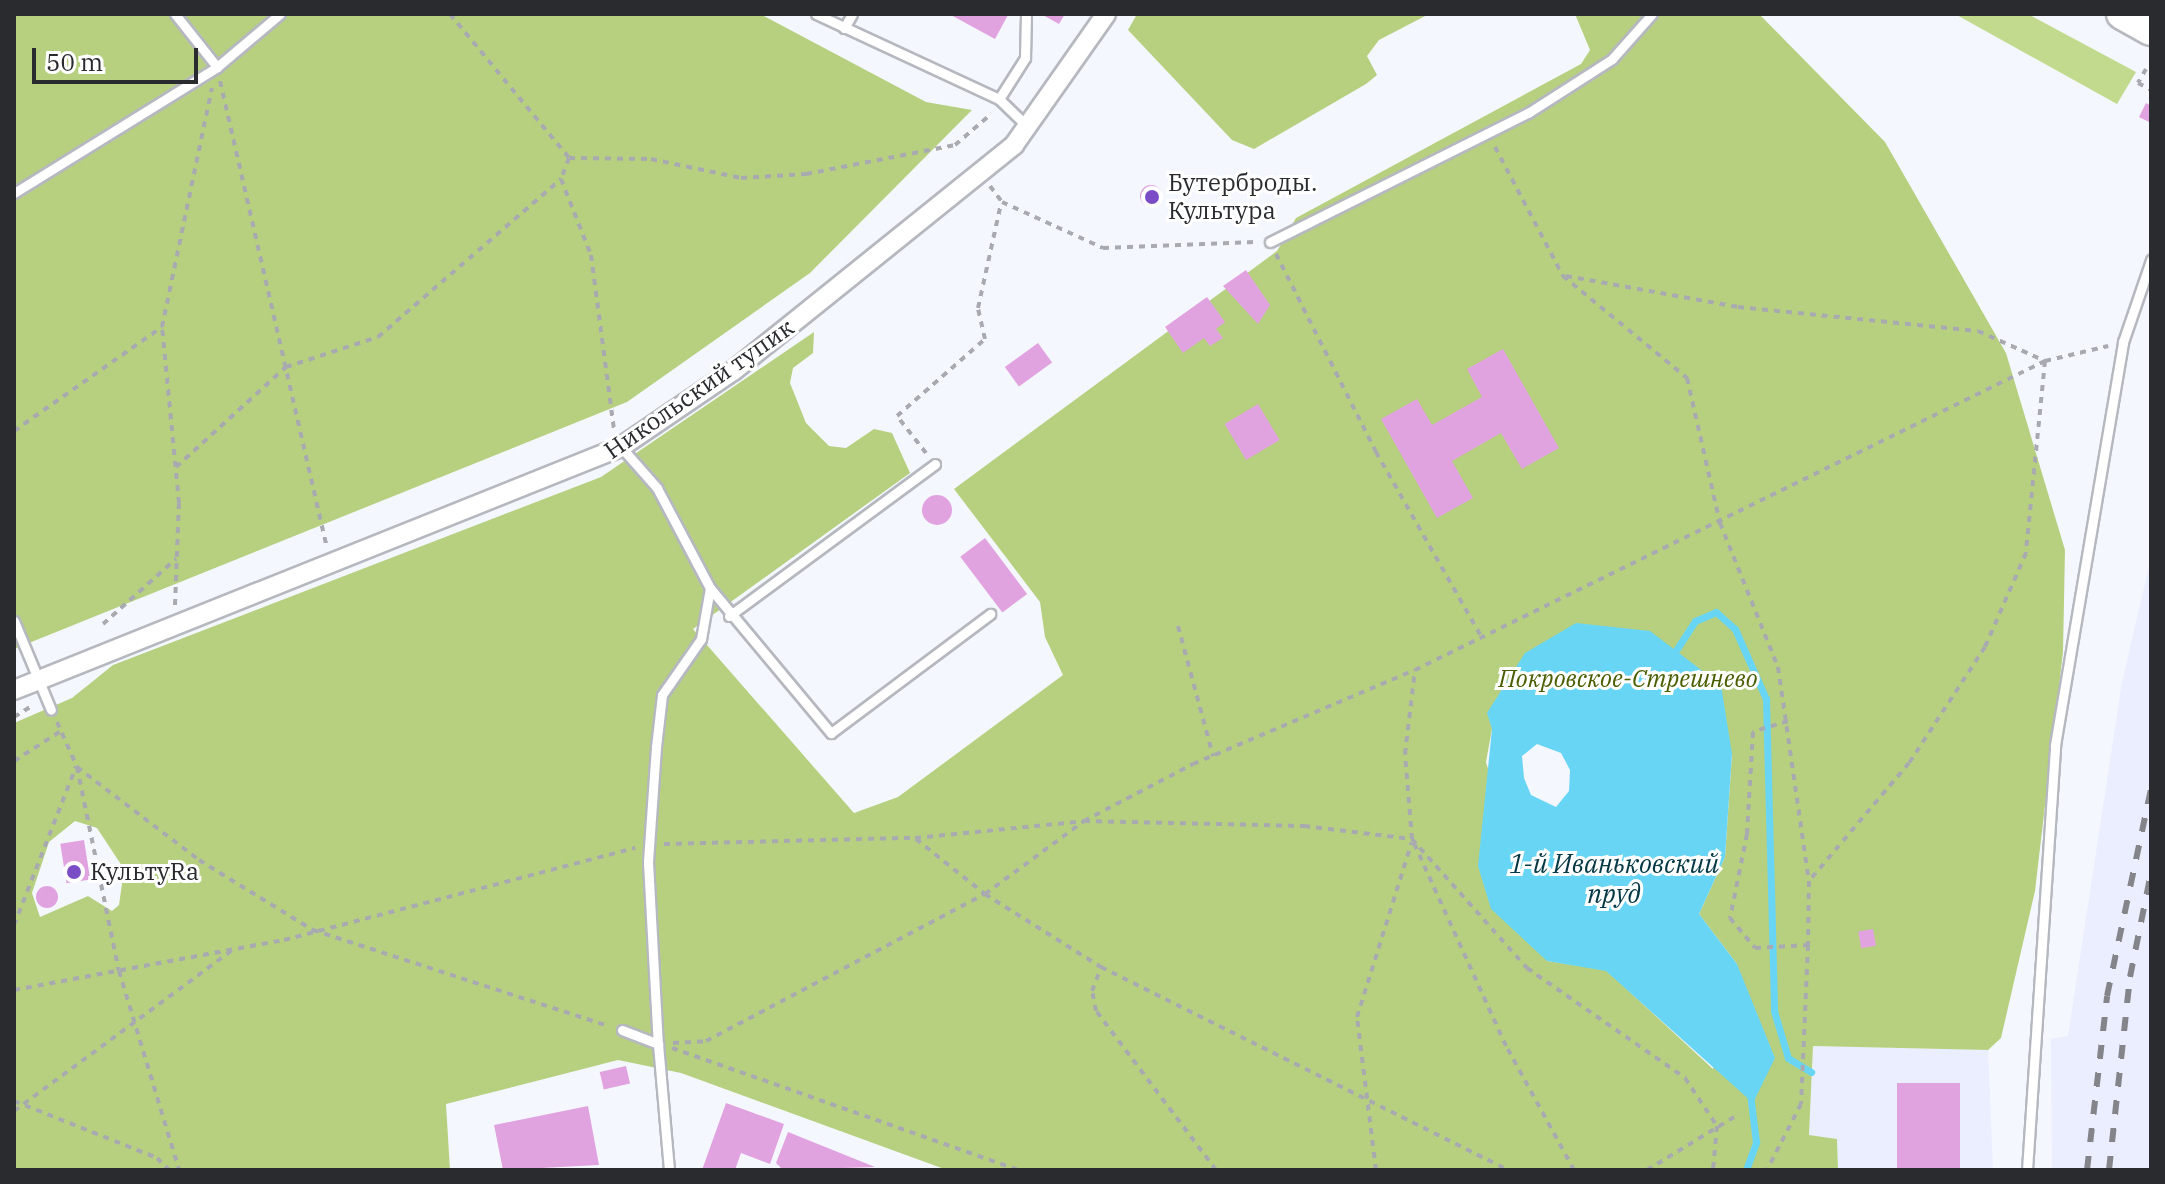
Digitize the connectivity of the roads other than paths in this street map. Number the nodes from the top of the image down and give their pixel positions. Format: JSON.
{"nodes":[{"id":1,"x":175,"y":14,"type":"edge"},
{"id":2,"x":280,"y":14,"type":"edge"},
{"id":3,"x":816,"y":14,"type":"edge"},
{"id":4,"x":852,"y":14,"type":"edge"},
{"id":5,"x":1026,"y":14,"type":"edge"},
{"id":6,"x":1652,"y":14,"type":"edge"},
{"id":7,"x":2122,"y":14,"type":"edge"},
{"id":8,"x":1104,"y":15,"type":"edge"},
{"id":9,"x":844,"y":28,"type":"junction"},
{"id":10,"x":2151,"y":30,"type":"edge"},
{"id":11,"x":217,"y":67,"type":"junction"},
{"id":12,"x":1001,"y":101,"type":"junction"},
{"id":13,"x":1029,"y":128,"type":"junction"},
{"id":14,"x":14,"y":193,"type":"edge"},
{"id":15,"x":1270,"y":242,"type":"road end"},
{"id":16,"x":2151,"y":260,"type":"edge"},
{"id":17,"x":2146,"y":284,"type":"edge"},
{"id":18,"x":621,"y":447,"type":"junction"},
{"id":19,"x":935,"y":464,"type":"road end"},
{"id":20,"x":710,"y":588,"type":"junction"},
{"id":21,"x":990,"y":614,"type":"dead end"},
{"id":22,"x":729,"y":616,"type":"junction"},
{"id":23,"x":14,"y":621,"type":"edge"},
{"id":24,"x":36,"y":677,"type":"junction"},
{"id":25,"x":14,"y":690,"type":"edge"},
{"id":26,"x":51,"y":710,"type":"road end"},
{"id":27,"x":622,"y":1030,"type":"road end"},
{"id":28,"x":658,"y":1044,"type":"junction"},
{"id":29,"x":669,"y":1170,"type":"edge"},
{"id":30,"x":2027,"y":1170,"type":"edge"}],
"edges":[{"from":1,"to":11,"type":"lane"},
{"from":2,"to":11,"type":"lane"},
{"from":3,"to":9,"type":"lane"},
{"from":4,"to":9,"type":"lane"},
{"from":5,"to":12,"type":"lane"},
{"from":6,"to":15,"type":"lane"},
{"from":7,"to":10,"type":"main road"},
{"from":8,"to":13,"type":"street","name":"Никольский тупик"},
{"from":9,"to":12,"type":"lane"},
{"from":11,"to":14,"type":"lane"},
{"from":12,"to":13,"type":"lane"},
{"from":13,"to":18,"type":"street","name":"Никольский тупик"},
{"from":16,"to":17,"type":"lane"},
{"from":17,"to":30,"type":"lane"},
{"from":18,"to":20,"type":"lane"},
{"from":18,"to":24,"type":"street","name":"Никольский тупик"},
{"from":19,"to":22,"type":"lane"},
{"from":20,"to":22,"type":"lane"},
{"from":20,"to":28,"type":"lane"},
{"from":21,"to":22,"type":"lane"},
{"from":23,"to":24,"type":"lane"},
{"from":24,"to":25,"type":"street","name":"Никольский тупик"},
{"from":24,"to":26,"type":"lane"},
{"from":27,"to":28,"type":"lane"},
{"from":28,"to":29,"type":"lane"}]}
